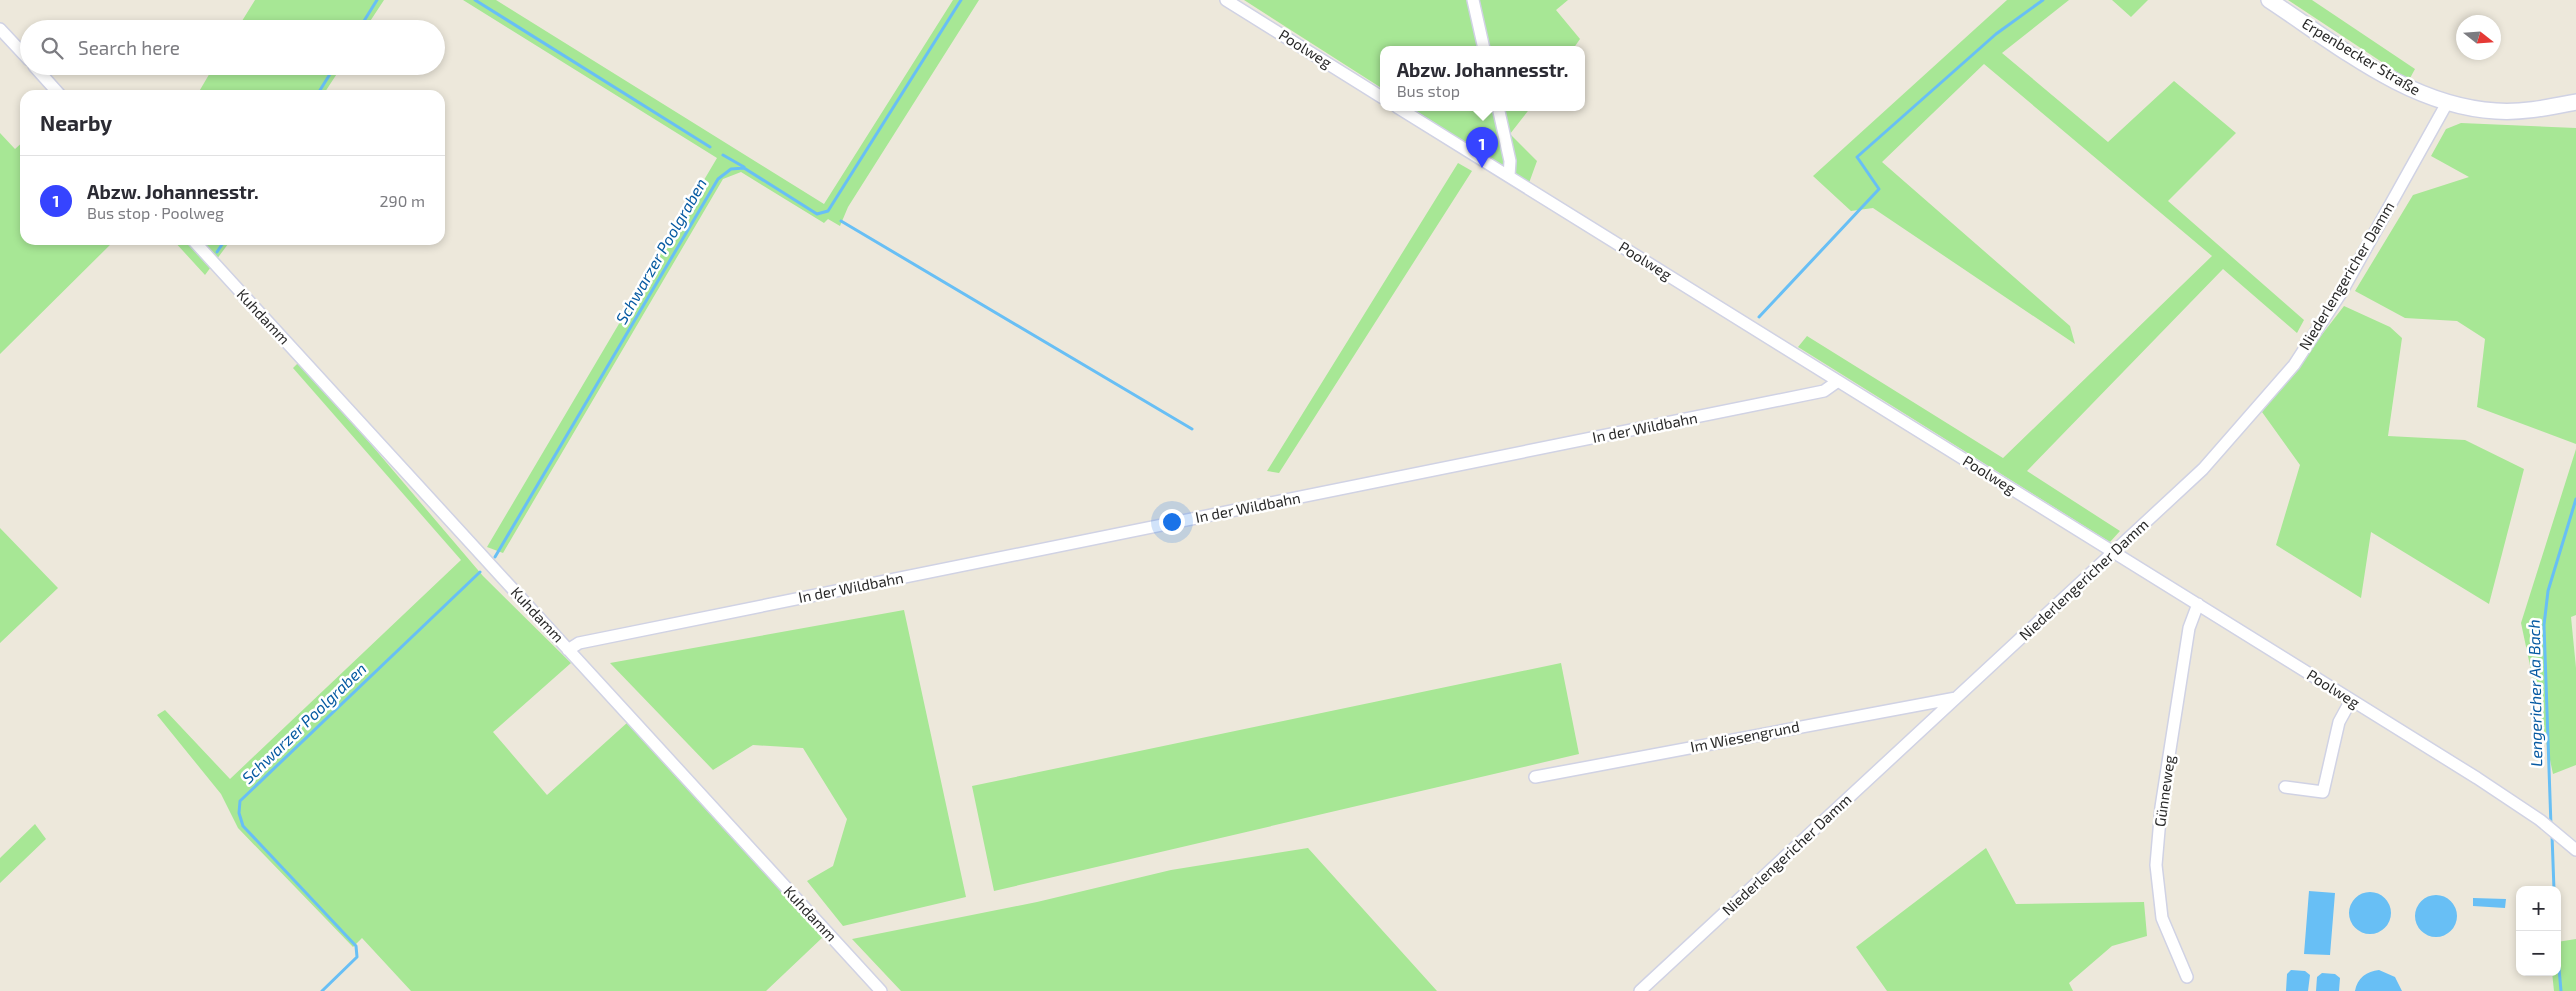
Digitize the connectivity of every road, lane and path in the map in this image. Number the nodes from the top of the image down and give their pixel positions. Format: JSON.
{"nodes":[{"id":1,"x":1226,"y":0,"type":"edge"},
{"id":2,"x":1473,"y":0,"type":"edge"},
{"id":3,"x":2269,"y":0,"type":"edge"},
{"id":4,"x":0,"y":29,"type":"edge"},
{"id":5,"x":1483,"y":46,"type":"edge"},
{"id":6,"x":20,"y":50,"type":"edge"},
{"id":7,"x":42,"y":75,"type":"edge"},
{"id":8,"x":56,"y":90,"type":"edge"},
{"id":9,"x":1380,"y":96,"type":"edge"},
{"id":10,"x":2576,"y":102,"type":"edge"},
{"id":11,"x":2447,"y":103,"type":"junction"},
{"id":12,"x":1403,"y":111,"type":"edge"},
{"id":13,"x":1499,"y":111,"type":"edge"},
{"id":14,"x":1509,"y":176,"type":"junction"},
{"id":15,"x":198,"y":245,"type":"edge"},
{"id":16,"x":1838,"y":381,"type":"junction"},
{"id":17,"x":2115,"y":552,"type":"junction"},
{"id":18,"x":2198,"y":604,"type":"junction"},
{"id":19,"x":568,"y":650,"type":"junction"},
{"id":20,"x":1956,"y":698,"type":"junction"},
{"id":21,"x":2351,"y":700,"type":"junction"},
{"id":22,"x":1534,"y":777,"type":"dead end"},
{"id":23,"x":2285,"y":787,"type":"dead end"},
{"id":24,"x":2576,"y":850,"type":"edge"},
{"id":25,"x":2188,"y":977,"type":"dead end"},
{"id":26,"x":881,"y":991,"type":"edge"},
{"id":27,"x":1640,"y":991,"type":"edge"}],
"edges":[{"from":1,"to":9,"type":"street","name":"Poolweg"},
{"from":2,"to":5,"type":"street"},
{"from":3,"to":11,"type":"main road","name":"Erpenbecker Straße"},
{"from":4,"to":6,"type":"street"},
{"from":7,"to":8,"type":"street"},
{"from":10,"to":11,"type":"main road","name":"Erpenbecker Straße"},
{"from":11,"to":17,"type":"street","name":"Niederlengericher Damm"},
{"from":12,"to":14,"type":"street","name":"Poolweg"},
{"from":13,"to":14,"type":"street"},
{"from":14,"to":16,"type":"street","name":"Poolweg"},
{"from":15,"to":19,"type":"street","name":"Kuhdamm"},
{"from":16,"to":17,"type":"street","name":"Poolweg"},
{"from":16,"to":19,"type":"street","name":"In der Wildbahn"},
{"from":17,"to":18,"type":"street","name":"Poolweg"},
{"from":17,"to":20,"type":"street","name":"Niederlengericher Damm"},
{"from":18,"to":21,"type":"street","name":"Poolweg"},
{"from":18,"to":25,"type":"street","name":"Günneweg"},
{"from":19,"to":26,"type":"street","name":"Kuhdamm"},
{"from":20,"to":22,"type":"street","name":"Im Wiesengrund"},
{"from":20,"to":27,"type":"street","name":"Niederlengericher Damm"},
{"from":21,"to":23,"type":"street"},
{"from":21,"to":24,"type":"street","name":"Poolweg"}]}
